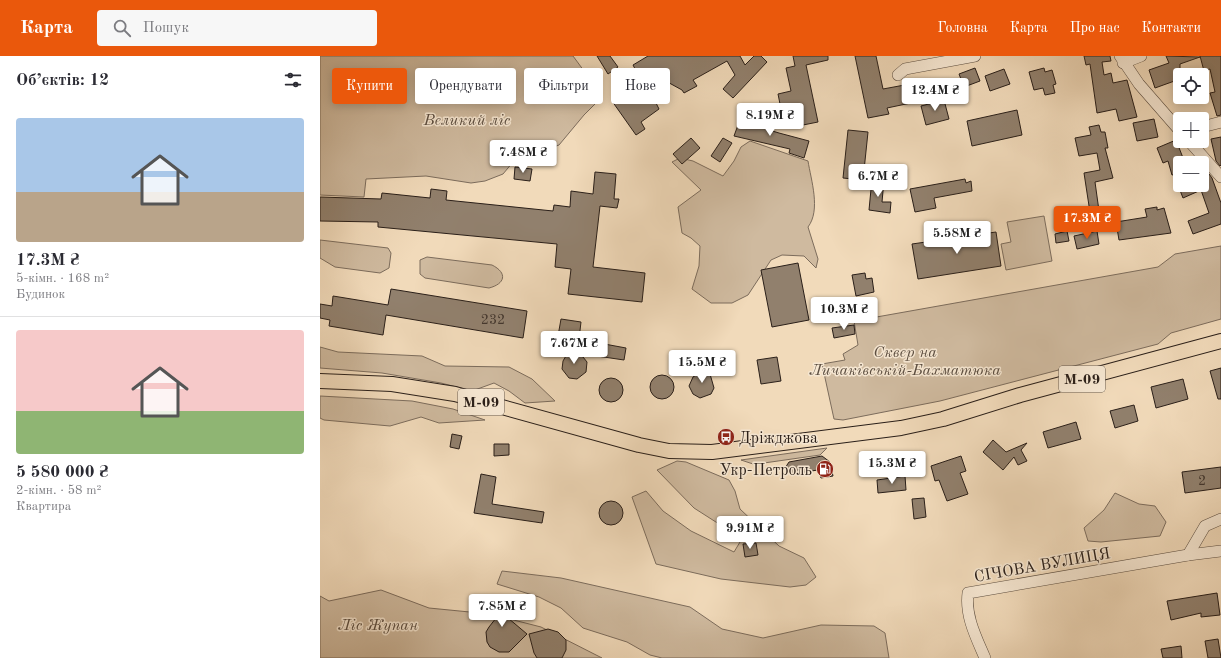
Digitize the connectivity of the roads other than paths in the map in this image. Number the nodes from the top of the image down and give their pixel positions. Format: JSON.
{"nodes":[{"id":1,"x":975,"y":56,"type":"edge"},
{"id":2,"x":1141,"y":56,"type":"edge"},
{"id":3,"x":1121,"y":59,"type":"edge"},
{"id":4,"x":898,"y":75,"type":"dead end"},
{"id":5,"x":1221,"y":122,"type":"edge"},
{"id":6,"x":1173,"y":123,"type":"edge"},
{"id":7,"x":1209,"y":125,"type":"edge"},
{"id":8,"x":1195,"y":148,"type":"edge"},
{"id":9,"x":1221,"y":177,"type":"edge"},
{"id":10,"x":1221,"y":341,"type":"edge"},
{"id":11,"x":320,"y":381,"type":"edge"},
{"id":12,"x":1221,"y":519,"type":"edge"},
{"id":13,"x":1221,"y":551,"type":"edge"},
{"id":14,"x":1188,"y":555,"type":"junction"},
{"id":15,"x":984,"y":658,"type":"edge"}],
"edges":[{"from":1,"to":4,"type":"street"},
{"from":2,"to":3,"type":"street"},
{"from":3,"to":6,"type":"street"},
{"from":5,"to":7,"type":"street"},
{"from":8,"to":9,"type":"street"},
{"from":10,"to":11,"type":"main road","number":"М-09"},
{"from":12,"to":14,"type":"street"},
{"from":13,"to":14,"type":"street"},
{"from":14,"to":15,"type":"street","name":"СІЧОВА ВУЛИЦЯ"}]}
